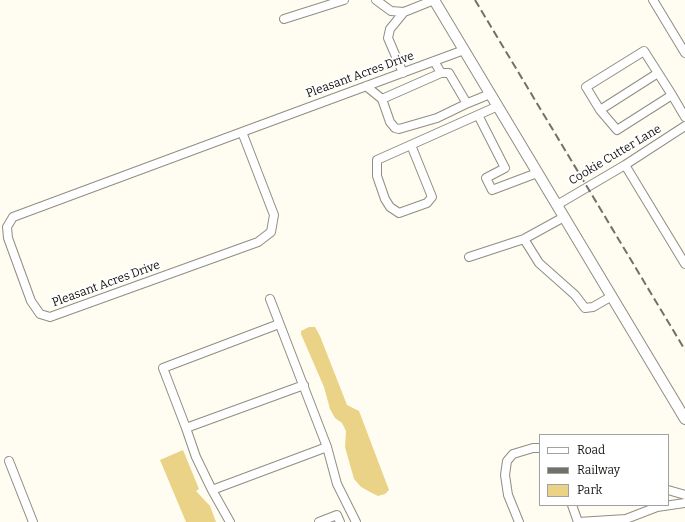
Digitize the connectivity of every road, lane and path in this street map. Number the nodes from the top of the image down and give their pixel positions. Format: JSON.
{"nodes":[{"id":1,"x":344,"y":0,"type":"edge"},
{"id":2,"x":376,"y":0,"type":"edge"},
{"id":3,"x":434,"y":0,"type":"edge"},
{"id":4,"x":653,"y":0,"type":"edge"},
{"id":5,"x":404,"y":12,"type":"junction"},
{"id":6,"x":284,"y":19,"type":"dead end"},
{"id":7,"x":464,"y":50,"type":"junction"},
{"id":8,"x":685,"y":53,"type":"edge"},
{"id":9,"x":434,"y":61,"type":"junction"},
{"id":10,"x":403,"y":72,"type":"junction"},
{"id":11,"x":441,"y":73,"type":"junction"},
{"id":12,"x":658,"y":73,"type":"junction"},
{"id":13,"x":366,"y":86,"type":"junction"},
{"id":14,"x":490,"y":94,"type":"junction"},
{"id":15,"x":672,"y":95,"type":"junction"},
{"id":16,"x":382,"y":99,"type":"junction"},
{"id":17,"x":468,"y":103,"type":"junction"},
{"id":18,"x":498,"y":106,"type":"junction"},
{"id":19,"x":600,"y":110,"type":"junction"},
{"id":20,"x":478,"y":115,"type":"junction"},
{"id":21,"x":685,"y":117,"type":"edge"},
{"id":22,"x":685,"y":126,"type":"edge"},
{"id":23,"x":242,"y":132,"type":"junction"},
{"id":24,"x":411,"y":145,"type":"junction"},
{"id":25,"x":625,"y":165,"type":"junction"},
{"id":26,"x":537,"y":173,"type":"junction"},
{"id":27,"x":557,"y":205,"type":"junction"},
{"id":28,"x":564,"y":217,"type":"junction"},
{"id":29,"x":524,"y":239,"type":"junction"},
{"id":30,"x":469,"y":257,"type":"dead end"},
{"id":31,"x":685,"y":264,"type":"edge"},
{"id":32,"x":612,"y":296,"type":"junction"},
{"id":33,"x":270,"y":299,"type":"dead end"},
{"id":34,"x":279,"y":324,"type":"junction"},
{"id":35,"x":304,"y":385,"type":"junction"},
{"id":36,"x":685,"y":419,"type":"edge"},
{"id":37,"x":186,"y":428,"type":"junction"},
{"id":38,"x":328,"y":447,"type":"junction"},
{"id":39,"x":539,"y":448,"type":"edge"},
{"id":40,"x":9,"y":461,"type":"dead end"},
{"id":41,"x":212,"y":490,"type":"junction"},
{"id":42,"x":669,"y":490,"type":"edge"},
{"id":43,"x":685,"y":495,"type":"edge"},
{"id":44,"x":685,"y":503,"type":"edge"},
{"id":45,"x":669,"y":505,"type":"edge"},
{"id":46,"x":572,"y":506,"type":"edge"},
{"id":47,"x":664,"y":506,"type":"edge"},
{"id":48,"x":350,"y":509,"type":"junction"},
{"id":49,"x":339,"y":519,"type":"edge"},
{"id":50,"x":626,"y":520,"type":"edge"},
{"id":51,"x":33,"y":522,"type":"edge"},
{"id":52,"x":230,"y":522,"type":"edge"},
{"id":53,"x":320,"y":522,"type":"edge"},
{"id":54,"x":356,"y":522,"type":"edge"},
{"id":55,"x":519,"y":522,"type":"edge"}],
"edges":[{"from":1,"to":6,"type":"street"},
{"from":2,"to":5,"type":"street"},
{"from":3,"to":5,"type":"street"},
{"from":3,"to":7,"type":"main road"},
{"from":4,"to":8,"type":"street"},
{"from":5,"to":10,"type":"street"},
{"from":7,"to":9,"type":"street","name":"Pleasant Acres Drive"},
{"from":7,"to":14,"type":"main road"},
{"from":9,"to":10,"type":"street","name":"Pleasant Acres Drive"},
{"from":9,"to":11,"type":"street"},
{"from":10,"to":13,"type":"street","name":"Pleasant Acres Drive"},
{"from":11,"to":16,"type":"street"},
{"from":11,"to":17,"type":"street"},
{"from":12,"to":15,"type":"street"},
{"from":12,"to":19,"type":"street"},
{"from":12,"to":19,"type":"street"},
{"from":13,"to":16,"type":"street"},
{"from":13,"to":23,"type":"street","name":"Pleasant Acres Drive"},
{"from":14,"to":17,"type":"street"},
{"from":14,"to":18,"type":"main road"},
{"from":15,"to":19,"type":"street"},
{"from":15,"to":21,"type":"street"},
{"from":16,"to":17,"type":"street"},
{"from":18,"to":20,"type":"street"},
{"from":18,"to":26,"type":"main road"},
{"from":20,"to":24,"type":"street"},
{"from":20,"to":26,"type":"street"},
{"from":22,"to":25,"type":"street","name":"Cookie Cutter Lane"},
{"from":23,"to":23,"type":"street","name":"Pleasant Acres Drive"},
{"from":24,"to":24,"type":"street"},
{"from":25,"to":27,"type":"street","name":"Cookie Cutter Lane"},
{"from":25,"to":31,"type":"street"},
{"from":26,"to":27,"type":"main road"},
{"from":27,"to":28,"type":"main road"},
{"from":28,"to":29,"type":"street"},
{"from":28,"to":32,"type":"main road"},
{"from":29,"to":30,"type":"street"},
{"from":29,"to":32,"type":"street"},
{"from":32,"to":36,"type":"main road"},
{"from":33,"to":34,"type":"street"},
{"from":34,"to":35,"type":"street"},
{"from":34,"to":37,"type":"street"},
{"from":35,"to":37,"type":"street"},
{"from":35,"to":38,"type":"street"},
{"from":37,"to":41,"type":"street"},
{"from":38,"to":41,"type":"street"},
{"from":38,"to":48,"type":"street"},
{"from":39,"to":55,"type":"street"},
{"from":40,"to":51,"type":"street"},
{"from":41,"to":52,"type":"street"},
{"from":42,"to":43,"type":"street"},
{"from":44,"to":45,"type":"street"},
{"from":46,"to":50,"type":"street"},
{"from":47,"to":50,"type":"street"},
{"from":48,"to":49,"type":"street"},
{"from":48,"to":54,"type":"street"},
{"from":49,"to":53,"type":"street"}]}
